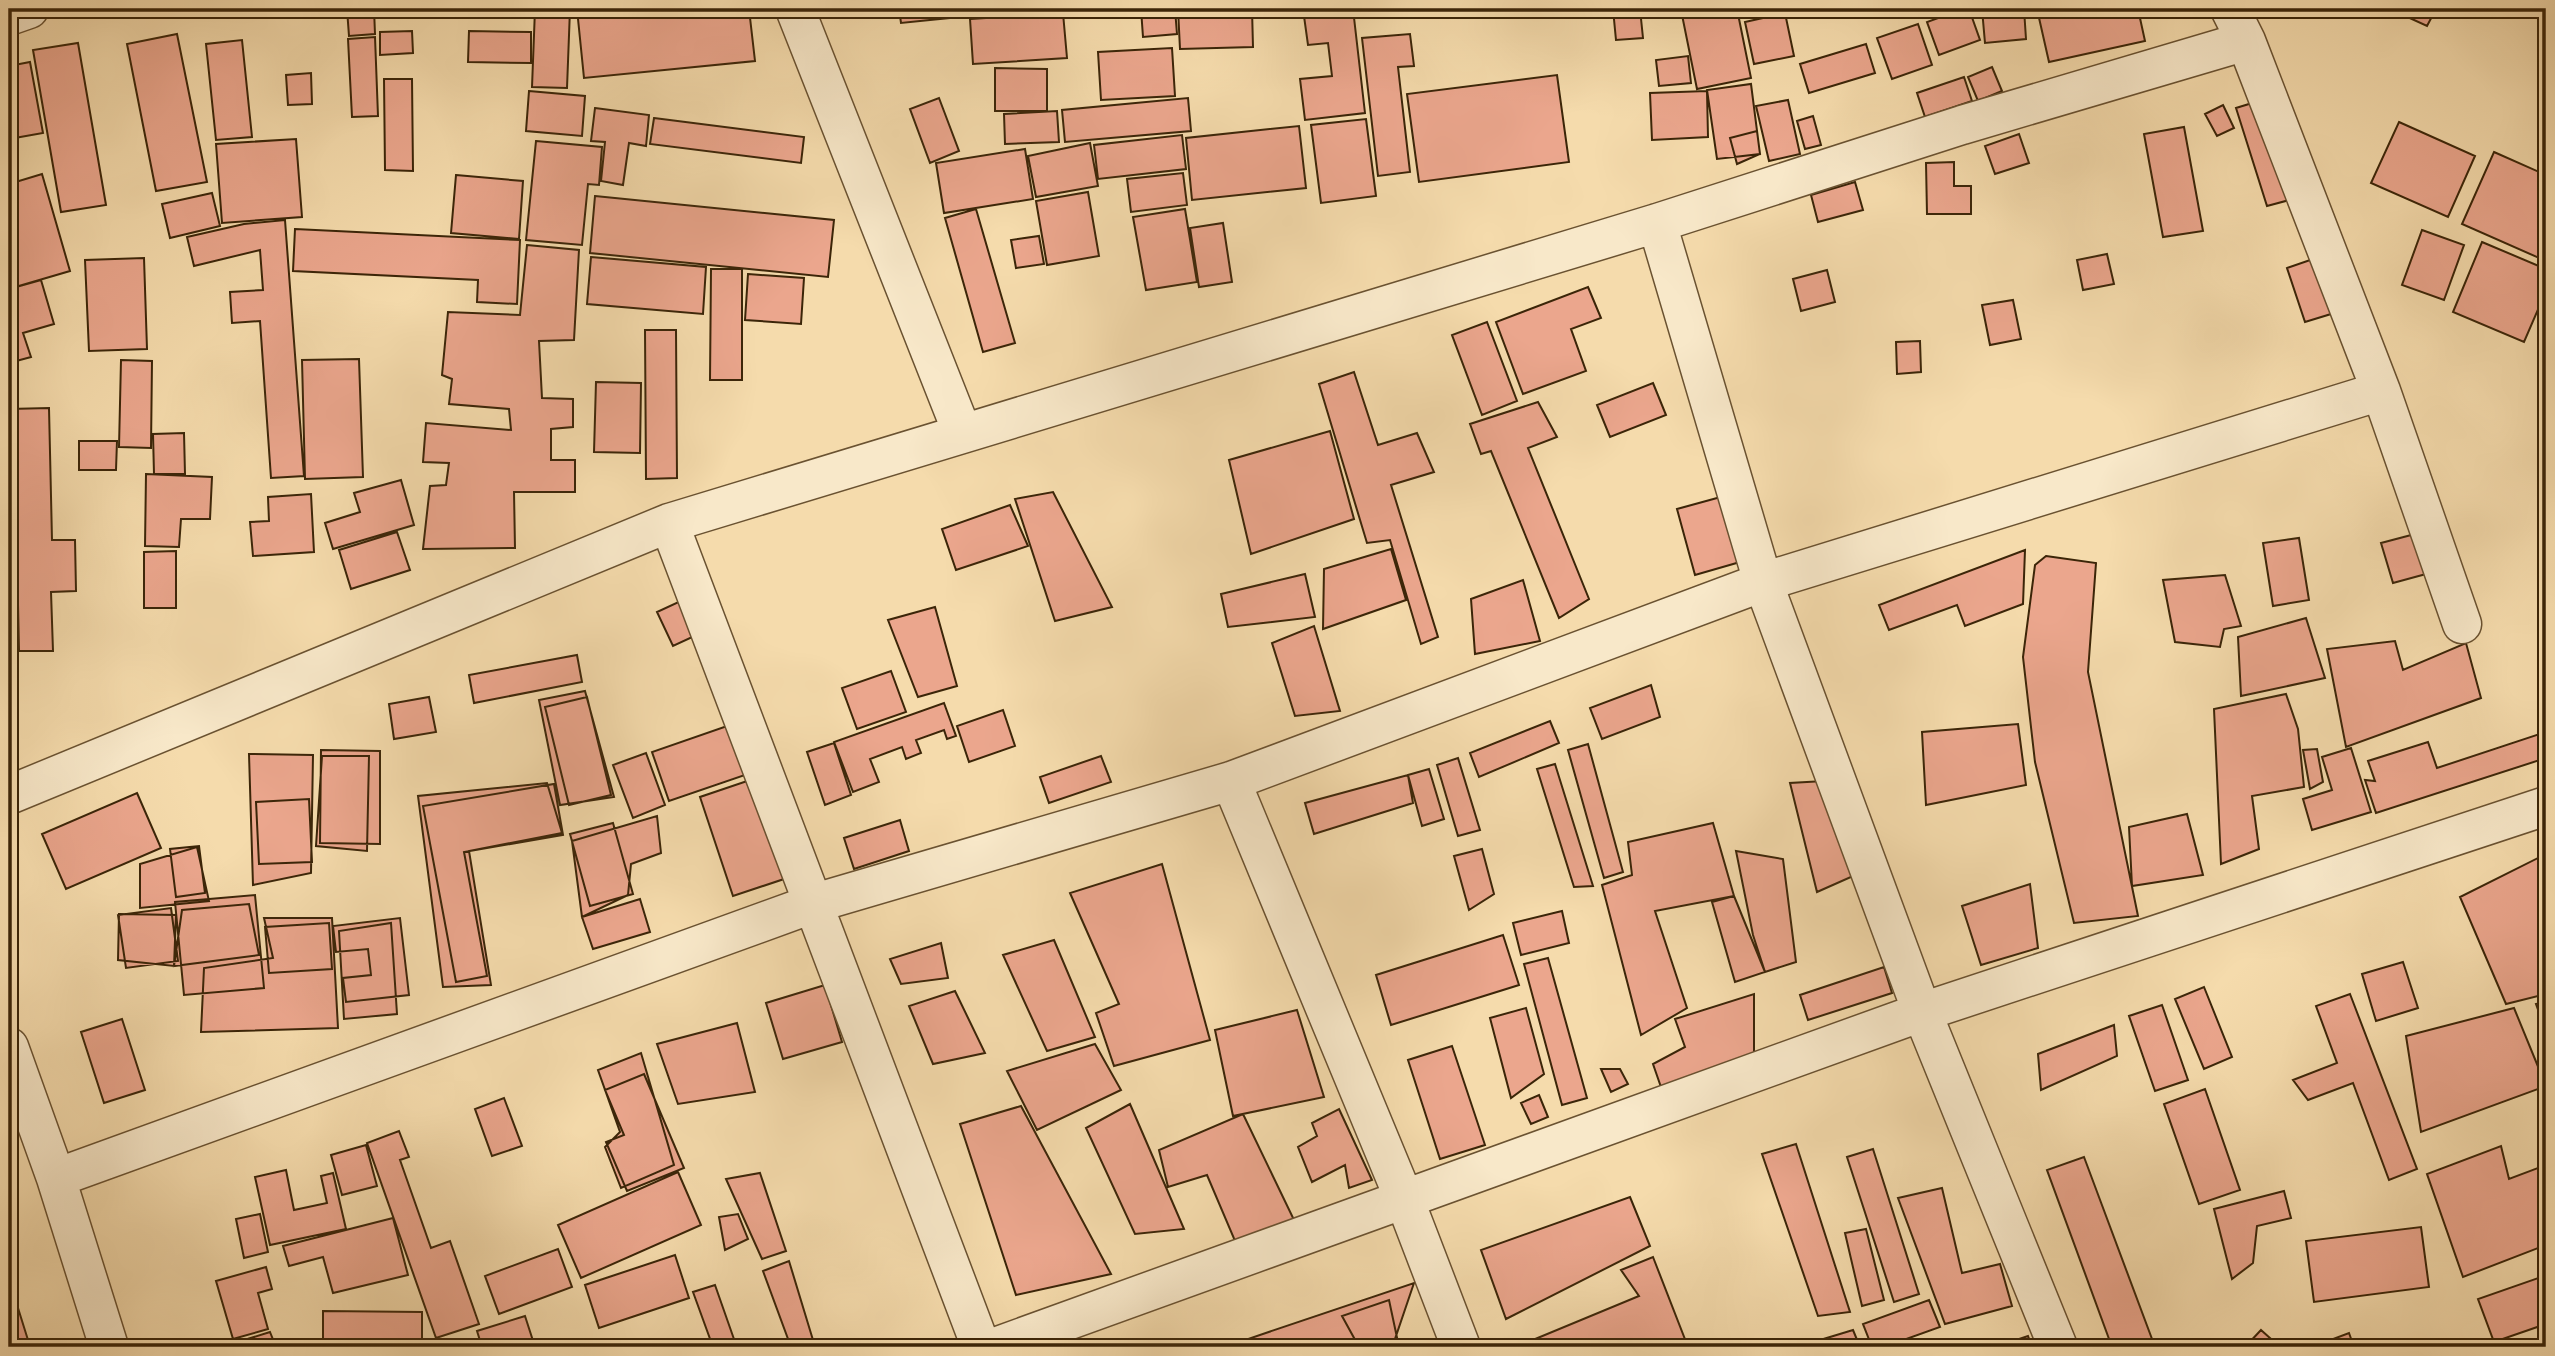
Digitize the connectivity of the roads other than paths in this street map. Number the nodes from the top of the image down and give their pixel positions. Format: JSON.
{"nodes":[{"id":1,"x":29,"y":9,"type":"edge"},
{"id":2,"x":795,"y":9,"type":"edge"},
{"id":3,"x":9,"y":16,"type":"edge"},
{"id":4,"x":2238,"y":25,"type":"edge"},
{"id":5,"x":1657,"y":223,"type":"junction"},
{"id":6,"x":2381,"y":391,"type":"junction"},
{"id":7,"x":962,"y":432,"type":"junction"},
{"id":8,"x":669,"y":523,"type":"junction"},
{"id":9,"x":1763,"y":582,"type":"junction"},
{"id":10,"x":2462,"y":624,"type":"dead end"},
{"id":11,"x":1231,"y":781,"type":"junction"},
{"id":12,"x":9,"y":795,"type":"edge"},
{"id":13,"x":2546,"y":806,"type":"edge"},
{"id":14,"x":815,"y":903,"type":"junction"},
{"id":15,"x":1922,"y":1012,"type":"junction"},
{"id":16,"x":9,"y":1047,"type":"edge"},
{"id":17,"x":56,"y":1178,"type":"junction"},
{"id":18,"x":1405,"y":1201,"type":"junction"},
{"id":19,"x":102,"y":1345,"type":"edge"},
{"id":20,"x":981,"y":1347,"type":"edge"},
{"id":21,"x":995,"y":1347,"type":"edge"},
{"id":22,"x":1461,"y":1347,"type":"edge"},
{"id":23,"x":2058,"y":1347,"type":"edge"}],
"edges":[{"from":1,"to":3,"type":"street"},
{"from":2,"to":7,"type":"street"},
{"from":4,"to":5,"type":"street"},
{"from":4,"to":6,"type":"street"},
{"from":5,"to":7,"type":"street"},
{"from":5,"to":9,"type":"street"},
{"from":6,"to":9,"type":"street"},
{"from":6,"to":10,"type":"street"},
{"from":7,"to":8,"type":"street"},
{"from":8,"to":12,"type":"street"},
{"from":8,"to":14,"type":"street"},
{"from":9,"to":11,"type":"street"},
{"from":9,"to":15,"type":"street"},
{"from":11,"to":14,"type":"street"},
{"from":11,"to":18,"type":"street"},
{"from":13,"to":15,"type":"street"},
{"from":14,"to":17,"type":"street"},
{"from":14,"to":20,"type":"street"},
{"from":15,"to":18,"type":"street"},
{"from":15,"to":23,"type":"street"},
{"from":16,"to":17,"type":"street"},
{"from":17,"to":19,"type":"street"},
{"from":18,"to":21,"type":"street"},
{"from":18,"to":22,"type":"street"}]}
